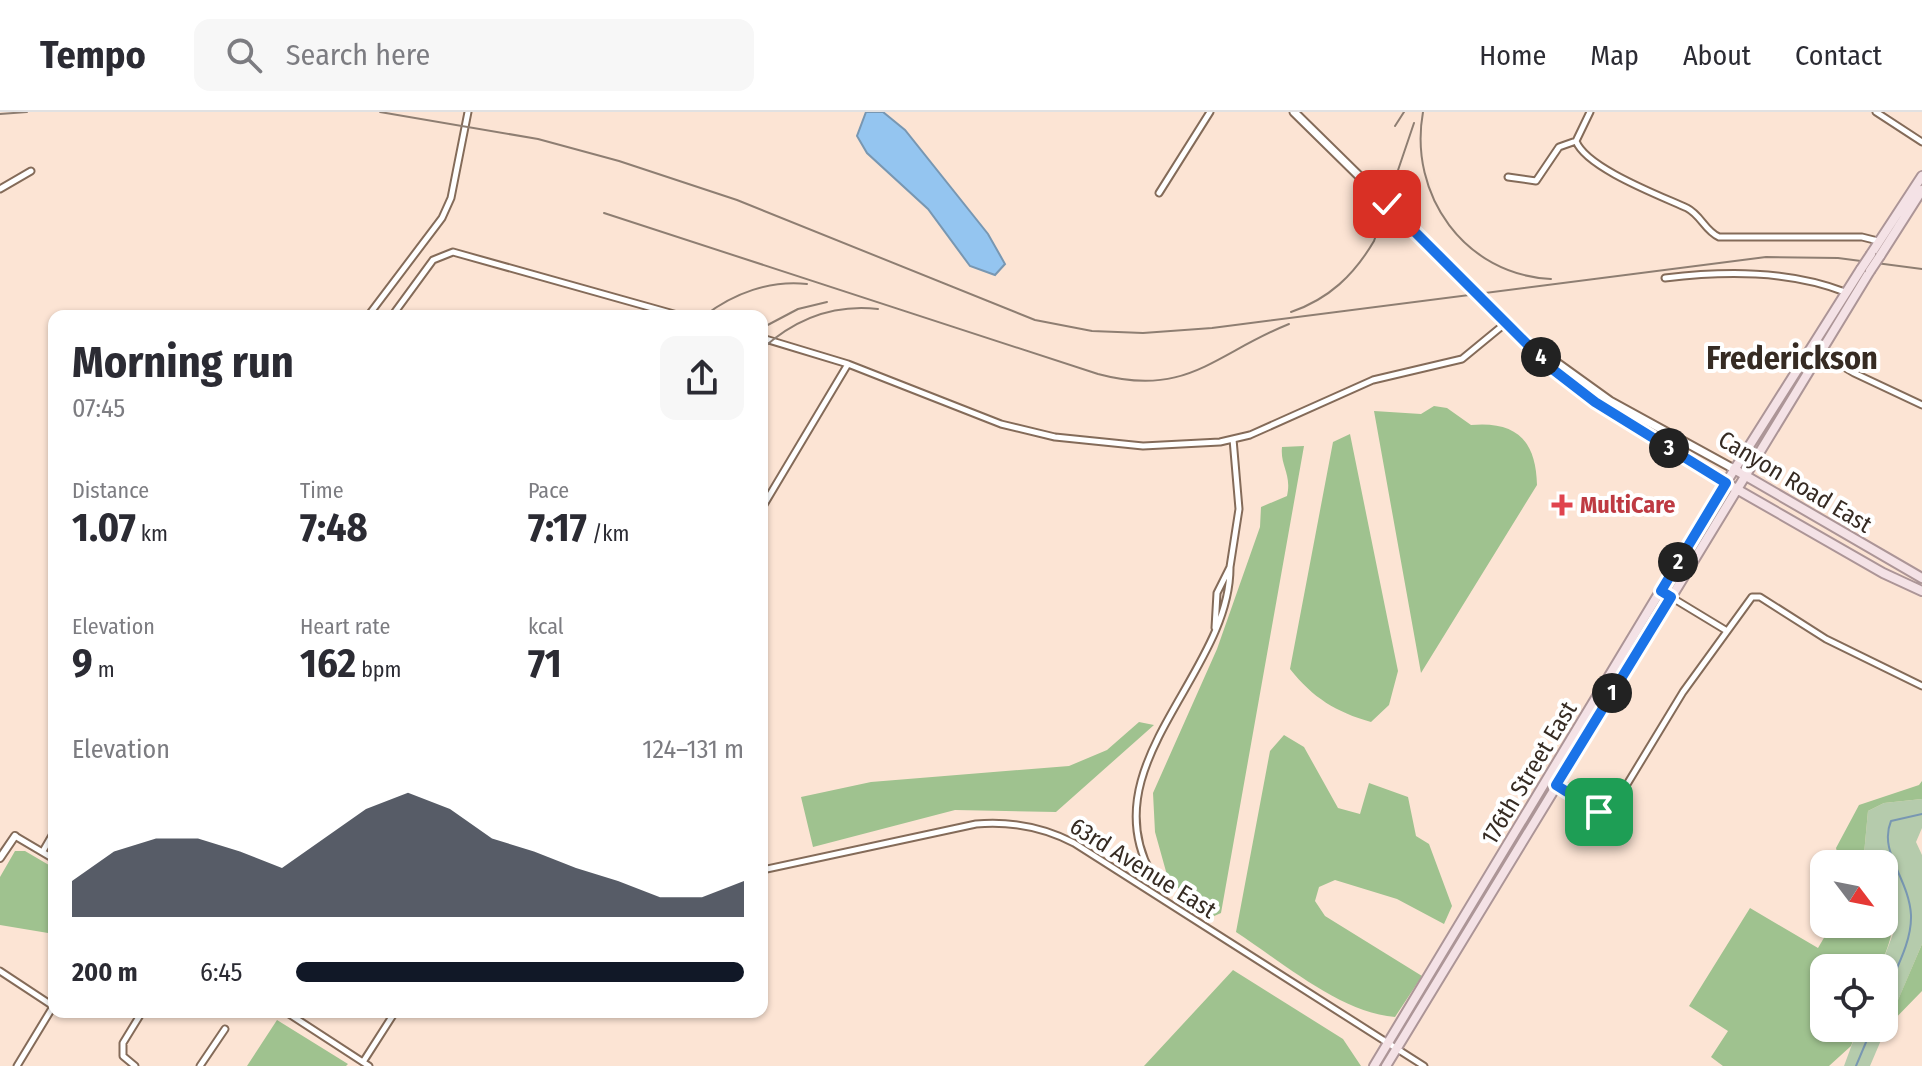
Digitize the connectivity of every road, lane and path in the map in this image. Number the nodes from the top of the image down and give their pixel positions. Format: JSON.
{"nodes":[{"id":1,"x":468,"y":112,"type":"edge"},
{"id":2,"x":1210,"y":112,"type":"edge"},
{"id":3,"x":1294,"y":112,"type":"edge"},
{"id":4,"x":1590,"y":112,"type":"edge"},
{"id":5,"x":1876,"y":112,"type":"edge"},
{"id":6,"x":1576,"y":141,"type":"junction"},
{"id":7,"x":1922,"y":142,"type":"edge"},
{"id":8,"x":31,"y":171,"type":"dead end"},
{"id":9,"x":1922,"y":176,"type":"edge"},
{"id":10,"x":1508,"y":177,"type":"dead end"},
{"id":11,"x":0,"y":189,"type":"edge"},
{"id":12,"x":1922,"y":190,"type":"edge"},
{"id":13,"x":1159,"y":193,"type":"dead end"},
{"id":14,"x":1879,"y":241,"type":"junction"},
{"id":15,"x":1875,"y":255,"type":"junction"},
{"id":16,"x":1866,"y":270,"type":"junction"},
{"id":17,"x":1665,"y":278,"type":"dead end"},
{"id":18,"x":1846,"y":293,"type":"junction"},
{"id":19,"x":373,"y":310,"type":"edge"},
{"id":20,"x":396,"y":310,"type":"edge"},
{"id":21,"x":660,"y":310,"type":"edge"},
{"id":22,"x":1507,"y":322,"type":"junction"},
{"id":23,"x":768,"y":340,"type":"edge"},
{"id":24,"x":1528,"y":342,"type":"junction"},
{"id":25,"x":1812,"y":348,"type":"junction"},
{"id":26,"x":1821,"y":353,"type":"junction"},
{"id":27,"x":848,"y":364,"type":"junction"},
{"id":28,"x":1922,"y":405,"type":"edge"},
{"id":29,"x":1233,"y":439,"type":"junction"},
{"id":30,"x":1734,"y":469,"type":"junction"},
{"id":31,"x":1747,"y":478,"type":"junction"},
{"id":32,"x":1726,"y":483,"type":"junction"},
{"id":33,"x":1739,"y":491,"type":"junction"},
{"id":34,"x":768,"y":498,"type":"edge"},
{"id":35,"x":1922,"y":578,"type":"edge"},
{"id":36,"x":1661,"y":591,"type":"junction"},
{"id":37,"x":1922,"y":591,"type":"edge"},
{"id":38,"x":1671,"y":597,"type":"junction"},
{"id":39,"x":1727,"y":631,"type":"junction"},
{"id":40,"x":1922,"y":686,"type":"edge"},
{"id":41,"x":1552,"y":776,"type":"junction"},
{"id":42,"x":1556,"y":785,"type":"junction"},
{"id":43,"x":1538,"y":816,"type":"junction"},
{"id":44,"x":15,"y":836,"type":"joint"},
{"id":45,"x":48,"y":842,"type":"edge"},
{"id":46,"x":43,"y":851,"type":"junction"},
{"id":47,"x":48,"y":855,"type":"edge"},
{"id":48,"x":0,"y":858,"type":"edge"},
{"id":49,"x":768,"y":869,"type":"edge"},
{"id":50,"x":1151,"y":873,"type":"dead end"},
{"id":51,"x":1448,"y":946,"type":"junction"},
{"id":52,"x":0,"y":971,"type":"edge"},
{"id":53,"x":1439,"y":979,"type":"junction"},
{"id":54,"x":48,"y":1002,"type":"edge"},
{"id":55,"x":48,"y":1016,"type":"edge"},
{"id":56,"x":139,"y":1018,"type":"edge"},
{"id":57,"x":295,"y":1018,"type":"edge"},
{"id":58,"x":392,"y":1018,"type":"edge"},
{"id":59,"x":225,"y":1029,"type":"dead end"},
{"id":60,"x":1392,"y":1046,"type":"junction"},
{"id":61,"x":366,"y":1064,"type":"edge"},
{"id":62,"x":17,"y":1066,"type":"edge"},
{"id":63,"x":135,"y":1066,"type":"edge"},
{"id":64,"x":200,"y":1066,"type":"edge"},
{"id":65,"x":1374,"y":1066,"type":"edge"},
{"id":66,"x":1386,"y":1066,"type":"edge"},
{"id":67,"x":1424,"y":1066,"type":"edge"}],
"edges":[{"from":1,"to":19,"type":"street"},
{"from":2,"to":13,"type":"street"},
{"from":3,"to":22,"type":"main road","name":"Canyon Road East"},
{"from":4,"to":6,"type":"street"},
{"from":5,"to":7,"type":"street"},
{"from":6,"to":10,"type":"street"},
{"from":6,"to":14,"type":"street"},
{"from":8,"to":11,"type":"street"},
{"from":9,"to":14,"type":"main road","name":"176th Street East"},
{"from":12,"to":15,"type":"main road","name":"176th Street East"},
{"from":14,"to":15,"type":"main road","name":"176th Street East"},
{"from":15,"to":16,"type":"main road","name":"176th Street East","bridge":true},
{"from":16,"to":18,"type":"main road","name":"176th Street East"},
{"from":16,"to":26,"type":"main road","name":"176th Street East"},
{"from":17,"to":18,"type":"street"},
{"from":18,"to":25,"type":"main road","name":"176th Street East"},
{"from":20,"to":21,"type":"street"},
{"from":22,"to":24,"type":"main road","name":"Canyon Road East"},
{"from":22,"to":29,"type":"street"},
{"from":23,"to":27,"type":"street"},
{"from":24,"to":30,"type":"main road","name":"Canyon Road East"},
{"from":24,"to":32,"type":"main road","name":"Canyon Road East"},
{"from":25,"to":26,"type":"street"},
{"from":25,"to":30,"type":"main road","name":"176th Street East"},
{"from":26,"to":28,"type":"street"},
{"from":26,"to":31,"type":"main road","name":"176th Street East"},
{"from":27,"to":29,"type":"street"},
{"from":27,"to":34,"type":"street"},
{"from":29,"to":50,"type":"street"},
{"from":30,"to":31,"type":"main road","name":"Canyon Road East"},
{"from":30,"to":32,"type":"main road","name":"176th Street East"},
{"from":31,"to":33,"type":"main road","name":"176th Street East"},
{"from":31,"to":35,"type":"main road","name":"Canyon Road East"},
{"from":32,"to":33,"type":"main road","name":"Canyon Road East"},
{"from":32,"to":36,"type":"main road","name":"176th Street East"},
{"from":33,"to":37,"type":"main road","name":"Canyon Road East"},
{"from":33,"to":38,"type":"main road","name":"176th Street East"},
{"from":36,"to":38,"type":"street"},
{"from":36,"to":41,"type":"main road","name":"176th Street East"},
{"from":38,"to":39,"type":"street"},
{"from":38,"to":42,"type":"main road","name":"176th Street East"},
{"from":39,"to":40,"type":"street"},
{"from":39,"to":42,"type":"street"},
{"from":41,"to":43,"type":"main road"},
{"from":41,"to":51,"type":"main road","name":"176th Street East"},
{"from":42,"to":43,"type":"main road","name":"176th Street East"},
{"from":43,"to":53,"type":"main road","name":"176th Street East"},
{"from":44,"to":46,"type":"street"},
{"from":44,"to":48,"type":"street"},
{"from":45,"to":46,"type":"street"},
{"from":46,"to":47,"type":"street"},
{"from":49,"to":60,"type":"street","name":"63rd Avenue East"},
{"from":51,"to":53,"type":"main road"},
{"from":51,"to":60,"type":"main road","name":"176th Street East"},
{"from":52,"to":54,"type":"street"},
{"from":53,"to":60,"type":"main road","name":"176th Street East"},
{"from":55,"to":62,"type":"street"},
{"from":56,"to":63,"type":"street"},
{"from":57,"to":61,"type":"street"},
{"from":58,"to":61,"type":"street"},
{"from":59,"to":64,"type":"street"},
{"from":60,"to":65,"type":"main road","name":"176th Street East"},
{"from":60,"to":66,"type":"main road","name":"176th Street East"},
{"from":60,"to":67,"type":"street","name":"63rd Avenue East"}]}
